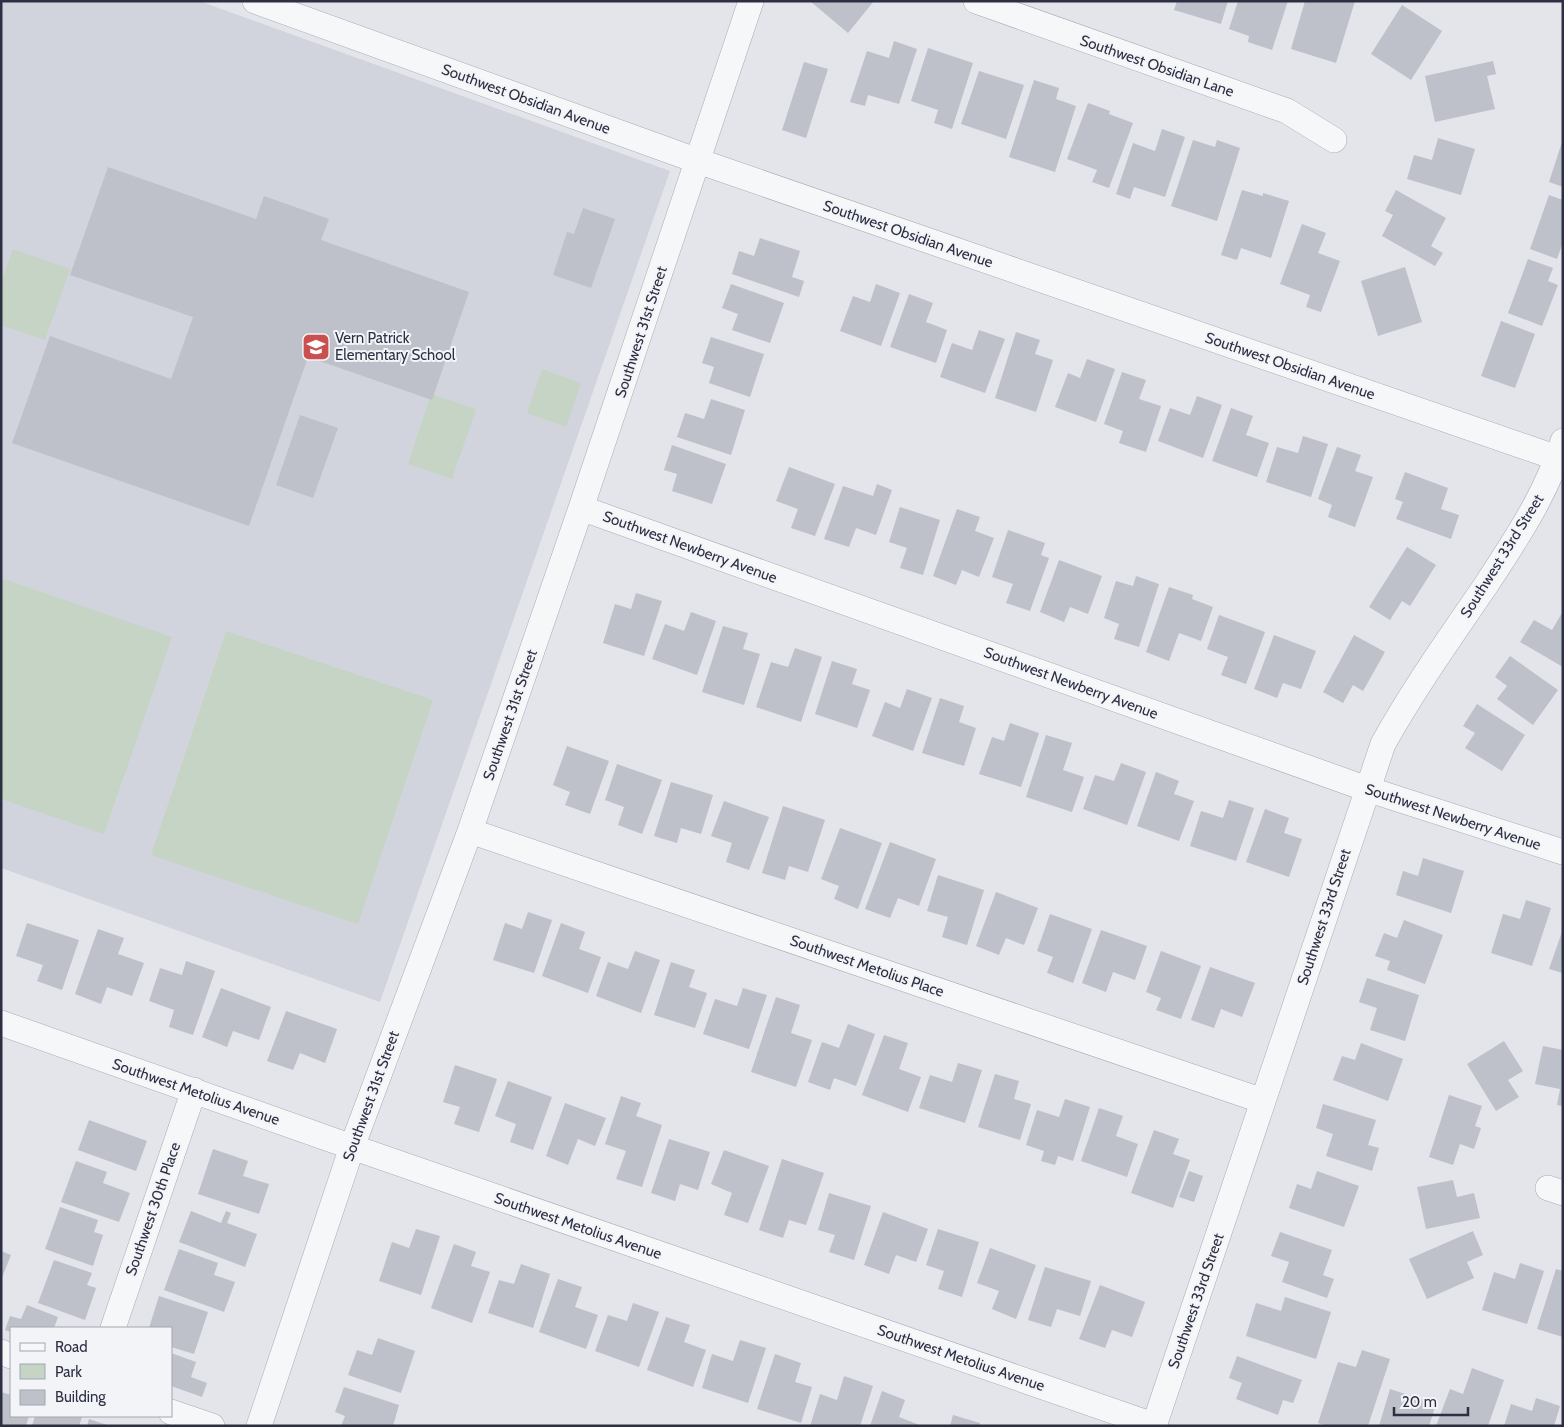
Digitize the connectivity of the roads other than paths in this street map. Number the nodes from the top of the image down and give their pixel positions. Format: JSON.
{"nodes":[{"id":1,"x":255,"y":1,"type":"edge"},
{"id":2,"x":751,"y":1,"type":"edge"},
{"id":3,"x":976,"y":1,"type":"edge"},
{"id":4,"x":1334,"y":140,"type":"dead end"},
{"id":5,"x":698,"y":161,"type":"junction"},
{"id":6,"x":1561,"y":453,"type":"edge"},
{"id":7,"x":582,"y":508,"type":"junction"},
{"id":8,"x":1367,"y":789,"type":"junction"},
{"id":9,"x":470,"y":831,"type":"junction"},
{"id":10,"x":1563,"y":852,"type":"edge"},
{"id":11,"x":1,"y":1023,"type":"edge"},
{"id":12,"x":194,"y":1090,"type":"junction"},
{"id":13,"x":1263,"y":1101,"type":"junction"},
{"id":14,"x":352,"y":1147,"type":"junction"},
{"id":15,"x":113,"y":1327,"type":"edge"},
{"id":16,"x":172,"y":1412,"type":"edge"},
{"id":17,"x":1155,"y":1425,"type":"edge"},
{"id":18,"x":212,"y":1426,"type":"edge"},
{"id":19,"x":259,"y":1426,"type":"edge"}],
"edges":[{"from":1,"to":5,"type":"street","name":"Southwest Obsidian Avenue"},
{"from":2,"to":5,"type":"street","name":"Southwest 31st Street"},
{"from":3,"to":4,"type":"street","name":"Southwest Obsidian Lane"},
{"from":5,"to":6,"type":"street","name":"Southwest Obsidian Avenue"},
{"from":5,"to":7,"type":"street","name":"Southwest 31st Street"},
{"from":6,"to":8,"type":"street","name":"Southwest 33rd Street"},
{"from":7,"to":8,"type":"street","name":"Southwest Newberry Avenue"},
{"from":7,"to":9,"type":"street","name":"Southwest 31st Street"},
{"from":8,"to":10,"type":"street","name":"Southwest Newberry Avenue"},
{"from":8,"to":13,"type":"street","name":"Southwest 33rd Street"},
{"from":9,"to":13,"type":"street","name":"Southwest Metolius Place"},
{"from":9,"to":14,"type":"street","name":"Southwest 31st Street"},
{"from":11,"to":12,"type":"street","name":"Southwest Metolius Avenue"},
{"from":12,"to":14,"type":"street","name":"Southwest Metolius Avenue"},
{"from":12,"to":15,"type":"street","name":"Southwest 30th Place"},
{"from":13,"to":17,"type":"street","name":"Southwest 33rd Street"},
{"from":14,"to":17,"type":"street","name":"Southwest Metolius Avenue"},
{"from":14,"to":19,"type":"street","name":"Southwest 31st Street"},
{"from":16,"to":18,"type":"street"}]}
